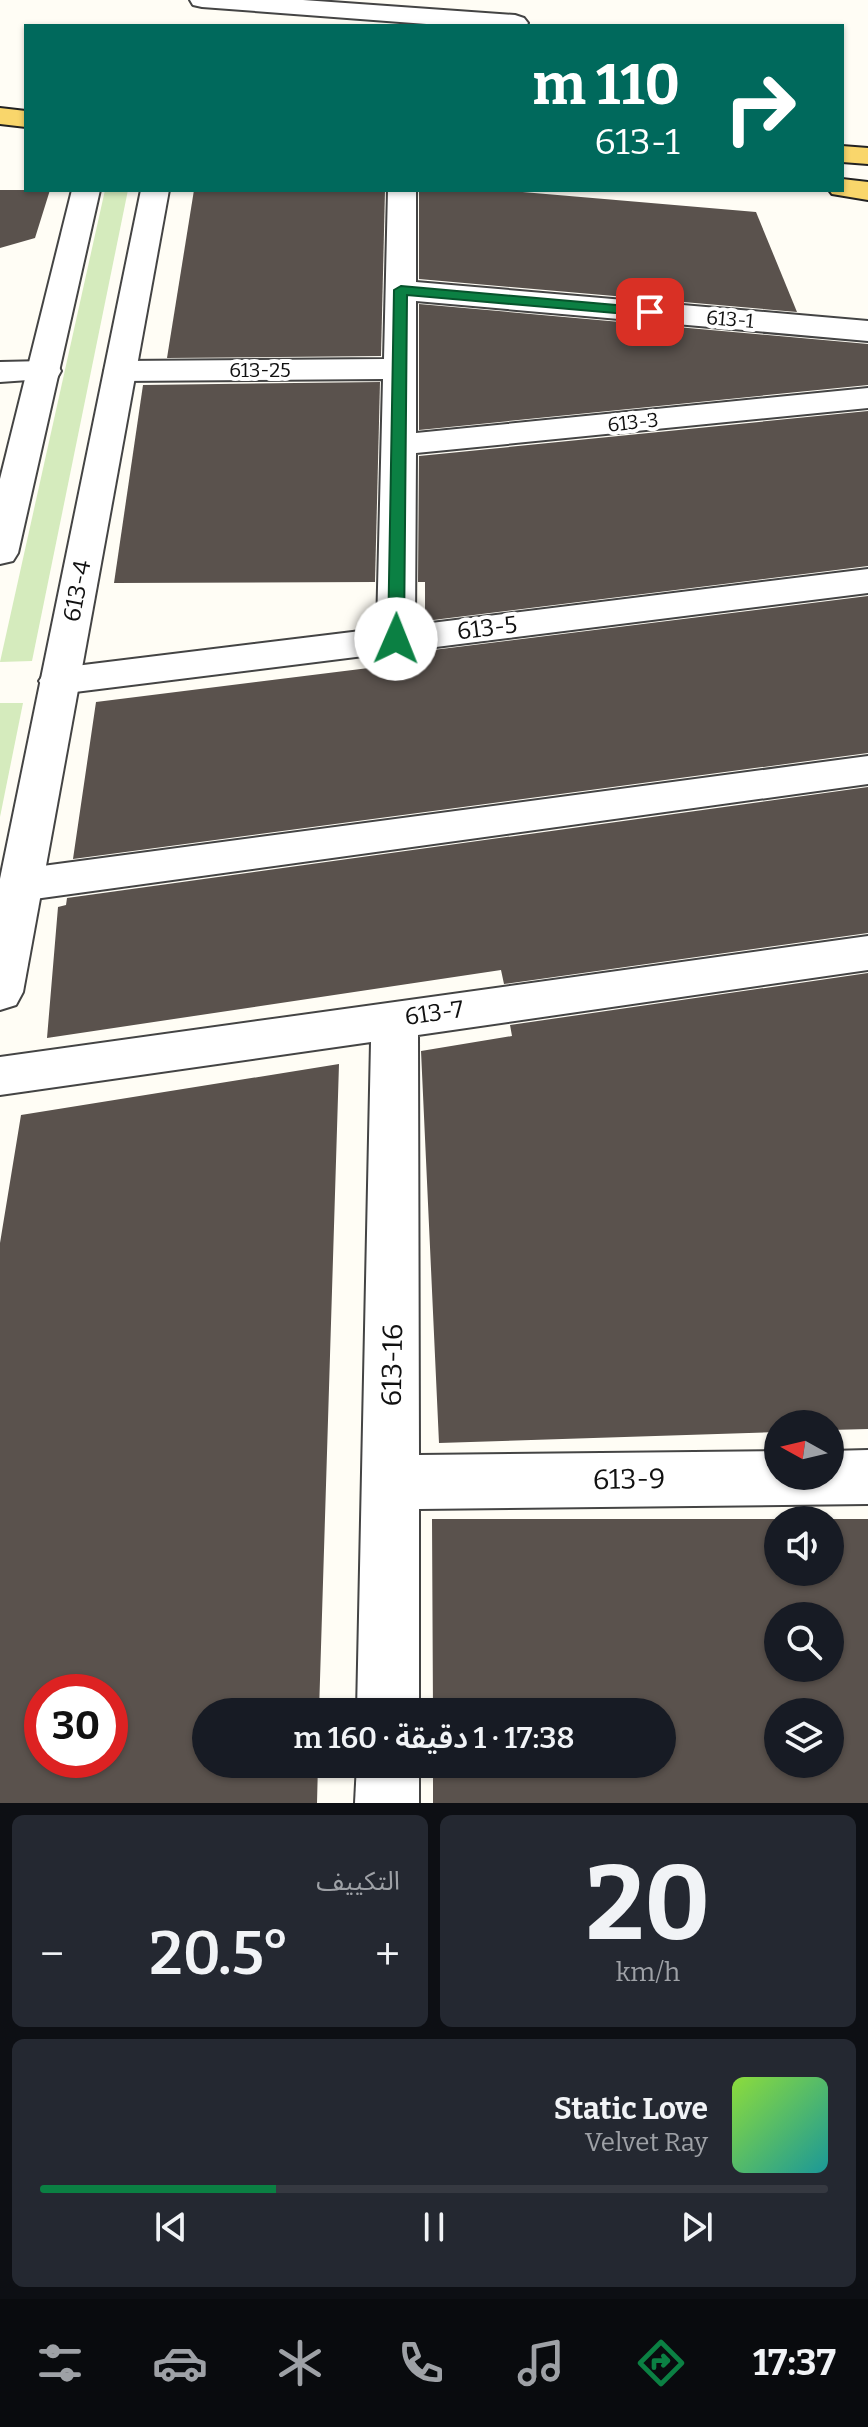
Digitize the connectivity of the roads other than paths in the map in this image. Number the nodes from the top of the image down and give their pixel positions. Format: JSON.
{"nodes":[{"id":1,"x":192,"y":4,"type":"edge"},
{"id":2,"x":516,"y":16,"type":"edge"},
{"id":3,"x":0,"y":116,"type":"edge"},
{"id":4,"x":24,"y":119,"type":"edge"},
{"id":5,"x":844,"y":154,"type":"edge"},
{"id":6,"x":868,"y":156,"type":"edge"},
{"id":7,"x":844,"y":188,"type":"edge"},
{"id":8,"x":868,"y":191,"type":"edge"},
{"id":9,"x":86,"y":192,"type":"edge"},
{"id":10,"x":155,"y":192,"type":"edge"},
{"id":11,"x":402,"y":192,"type":"edge"},
{"id":12,"x":401,"y":290,"type":"junction"},
{"id":13,"x":868,"y":331,"type":"edge"},
{"id":14,"x":400,"y":369,"type":"junction"},
{"id":15,"x":45,"y":371,"type":"junction"},
{"id":16,"x":120,"y":371,"type":"junction"},
{"id":17,"x":0,"y":372,"type":"edge"},
{"id":18,"x":868,"y":398,"type":"edge"},
{"id":19,"x":398,"y":445,"type":"junction"},
{"id":20,"x":0,"y":553,"type":"edge"},
{"id":21,"x":868,"y":581,"type":"edge"},
{"id":22,"x":396,"y":639,"type":"junction"},
{"id":23,"x":59,"y":681,"type":"junction"},
{"id":24,"x":868,"y":770,"type":"edge"},
{"id":25,"x":20,"y":885,"type":"junction"},
{"id":26,"x":868,"y":953,"type":"edge"},
{"id":27,"x":0,"y":992,"type":"edge"},
{"id":28,"x":395,"y":1018,"type":"junction"},
{"id":29,"x":0,"y":1076,"type":"edge"},
{"id":30,"x":868,"y":1477,"type":"edge"},
{"id":31,"x":390,"y":1482,"type":"junction"},
{"id":32,"x":388,"y":1698,"type":"edge"},
{"id":33,"x":388,"y":1778,"type":"edge"},
{"id":34,"x":387,"y":1803,"type":"edge"}],
"edges":[{"from":1,"to":2,"type":"street"},
{"from":3,"to":4,"type":"main road"},
{"from":5,"to":6,"type":"main road"},
{"from":7,"to":8,"type":"main road"},
{"from":9,"to":15,"type":"street"},
{"from":10,"to":16,"type":"street","name":"613-4"},
{"from":11,"to":12,"type":"street"},
{"from":12,"to":13,"type":"street","name":"613-1"},
{"from":12,"to":14,"type":"street"},
{"from":14,"to":16,"type":"street","name":"613-25"},
{"from":14,"to":19,"type":"street"},
{"from":15,"to":17,"type":"street"},
{"from":15,"to":20,"type":"street"},
{"from":16,"to":23,"type":"street","name":"613-4"},
{"from":18,"to":19,"type":"street","name":"613-3"},
{"from":19,"to":22,"type":"street"},
{"from":21,"to":22,"type":"street","name":"613-5"},
{"from":22,"to":23,"type":"street","name":"613-5"},
{"from":23,"to":25,"type":"street","name":"613-4"},
{"from":24,"to":25,"type":"street"},
{"from":25,"to":27,"type":"street","name":"613-4"},
{"from":26,"to":28,"type":"street","name":"613-7"},
{"from":28,"to":29,"type":"street","name":"613-7"},
{"from":28,"to":31,"type":"street","name":"613-16"},
{"from":30,"to":31,"type":"street","name":"613-9"},
{"from":31,"to":32,"type":"street","name":"613-16"},
{"from":33,"to":34,"type":"street"}]}
